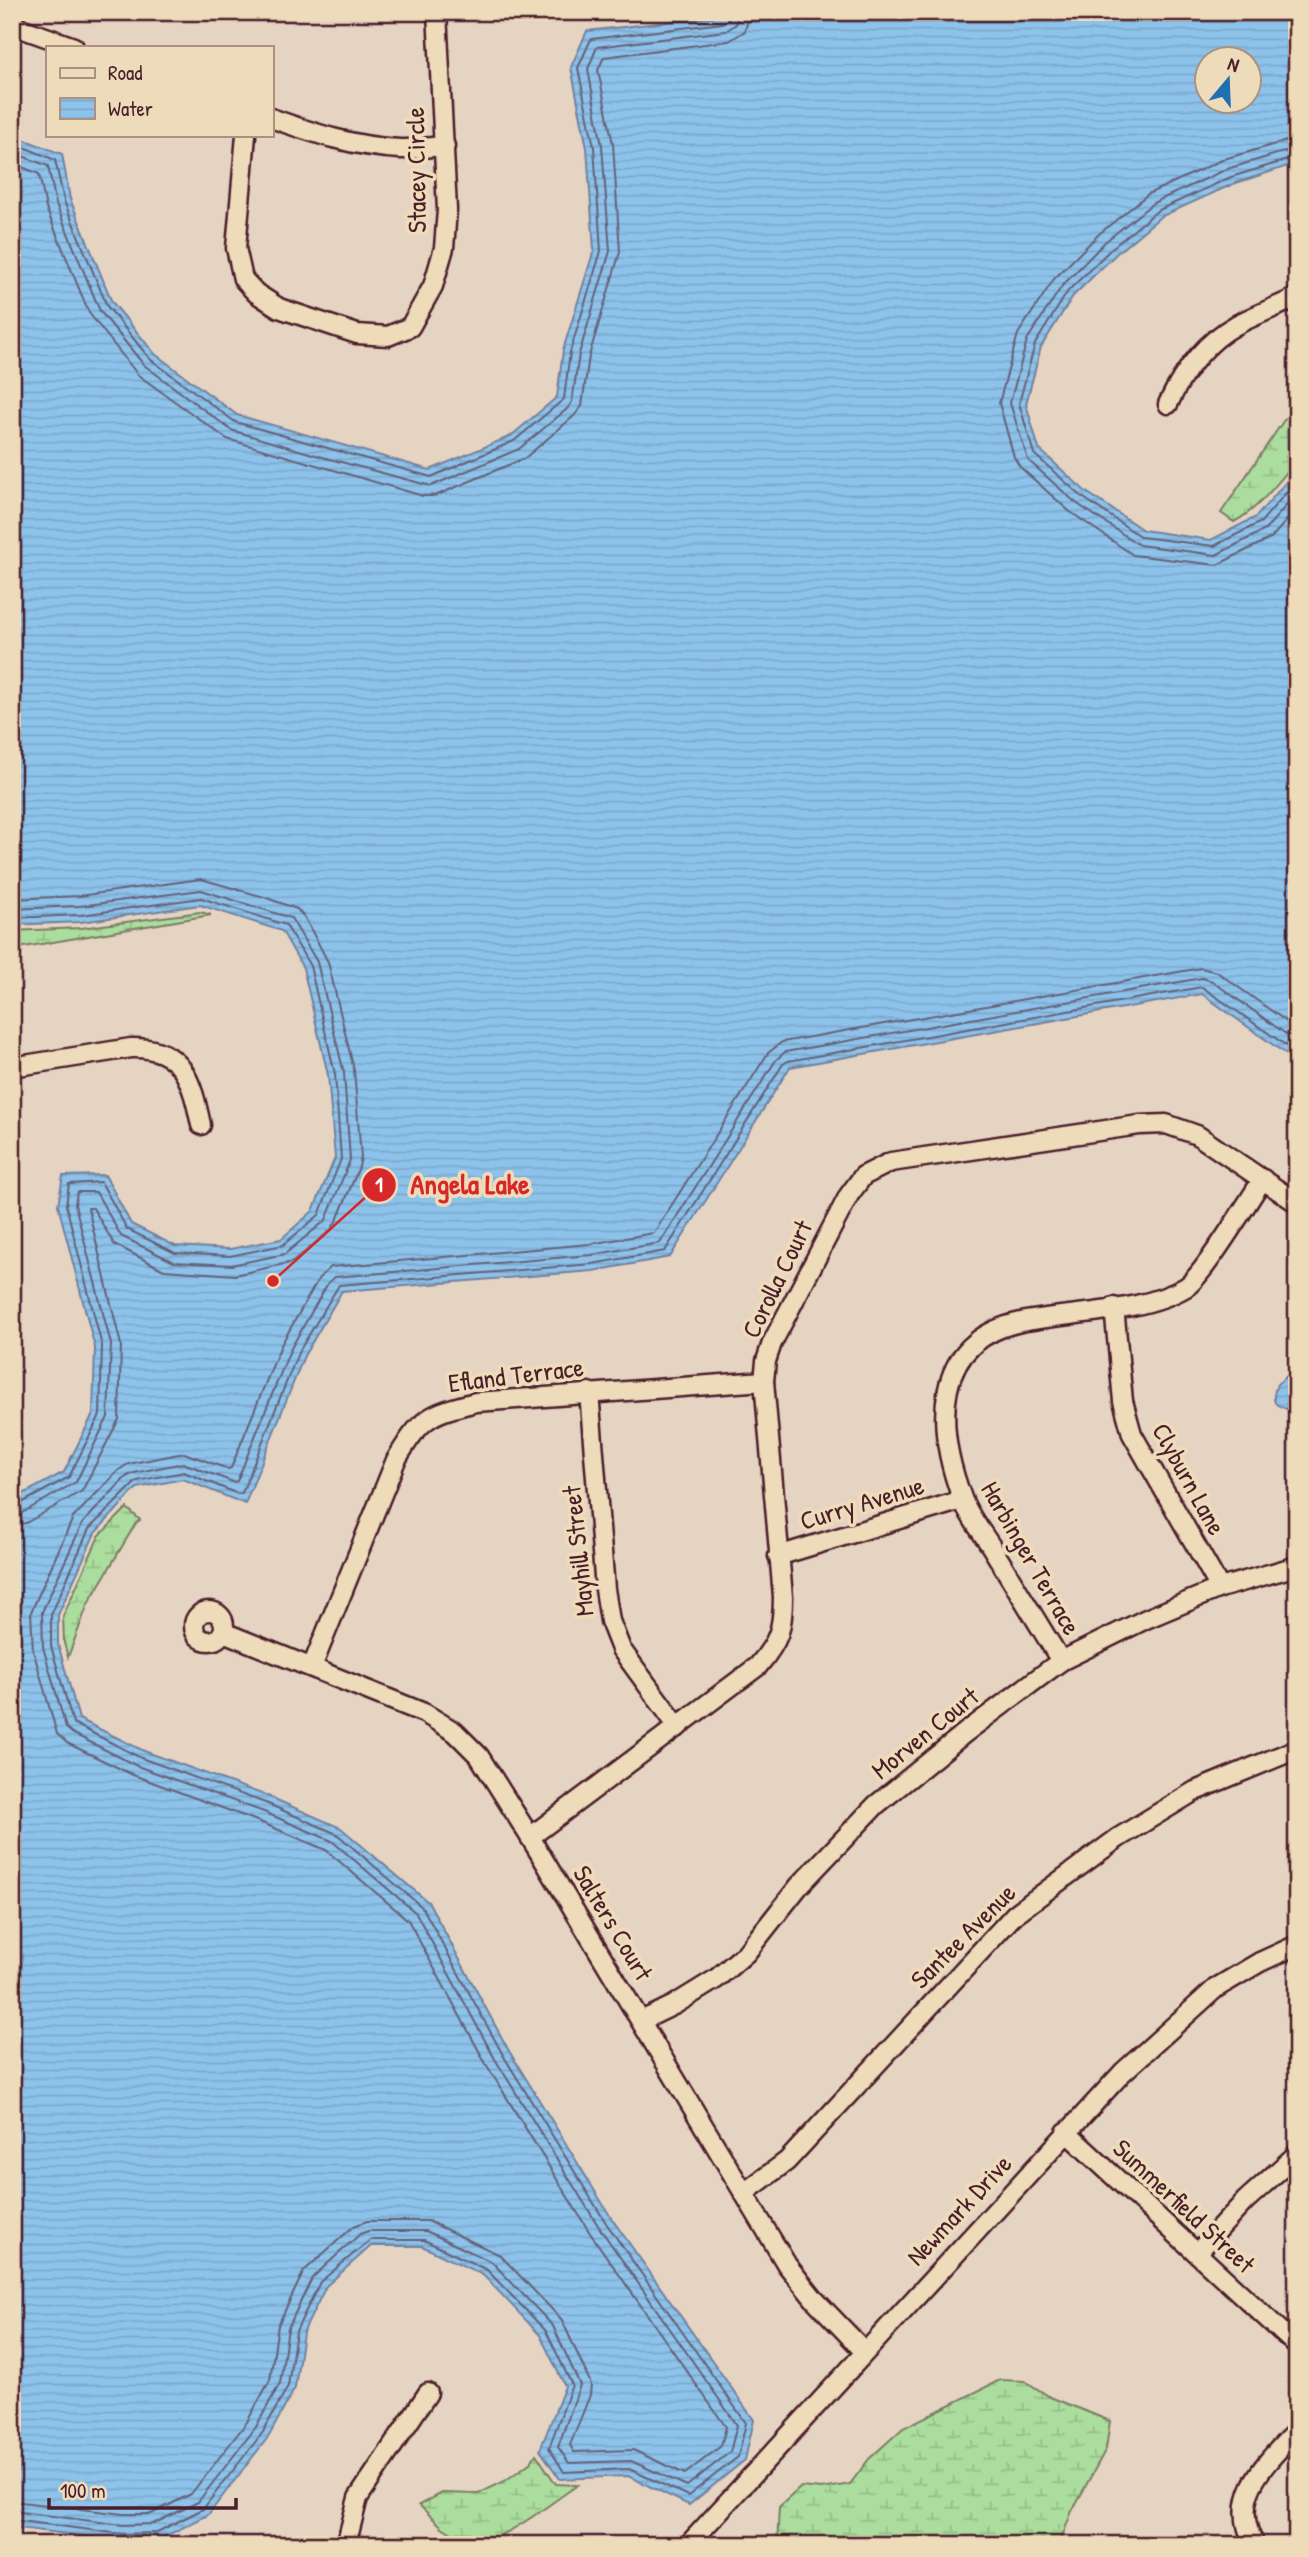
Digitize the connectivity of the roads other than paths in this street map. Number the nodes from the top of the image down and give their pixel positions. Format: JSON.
{"nodes":[{"id":1,"x":437,"y":12,"type":"edge"},
{"id":2,"x":12,"y":25,"type":"edge"},
{"id":3,"x":71,"y":46,"type":"edge"},
{"id":4,"x":273,"y":119,"type":"edge"},
{"id":5,"x":246,"y":136,"type":"edge"},
{"id":6,"x":444,"y":146,"type":"junction"},
{"id":7,"x":1297,"y":297,"type":"edge"},
{"id":8,"x":1168,"y":404,"type":"dead end"},
{"id":9,"x":12,"y":1067,"type":"edge"},
{"id":10,"x":201,"y":1125,"type":"dead end"},
{"id":11,"x":1263,"y":1180,"type":"junction"},
{"id":12,"x":1297,"y":1203,"type":"edge"},
{"id":13,"x":1114,"y":1307,"type":"junction"},
{"id":14,"x":764,"y":1381,"type":"junction"},
{"id":15,"x":589,"y":1392,"type":"junction"},
{"id":16,"x":962,"y":1500,"type":"junction"},
{"id":17,"x":778,"y":1556,"type":"junction"},
{"id":18,"x":1297,"y":1566,"type":"edge"},
{"id":19,"x":1220,"y":1588,"type":"junction"},
{"id":20,"x":223,"y":1632,"type":"dead end"},
{"id":21,"x":1061,"y":1661,"type":"junction"},
{"id":22,"x":312,"y":1667,"type":"junction"},
{"id":23,"x":678,"y":1727,"type":"junction"},
{"id":24,"x":1297,"y":1749,"type":"edge"},
{"id":25,"x":530,"y":1837,"type":"junction"},
{"id":26,"x":1297,"y":1945,"type":"edge"},
{"id":27,"x":641,"y":2021,"type":"junction"},
{"id":28,"x":1066,"y":2132,"type":"junction"},
{"id":29,"x":1297,"y":2154,"type":"edge"},
{"id":30,"x":744,"y":2193,"type":"junction"},
{"id":31,"x":1197,"y":2253,"type":"junction"},
{"id":32,"x":1297,"y":2346,"type":"edge"},
{"id":33,"x":865,"y":2352,"type":"junction"},
{"id":34,"x":428,"y":2393,"type":"dead end"},
{"id":35,"x":1297,"y":2430,"type":"edge"},
{"id":36,"x":346,"y":2545,"type":"edge"},
{"id":37,"x":688,"y":2545,"type":"edge"},
{"id":38,"x":1255,"y":2545,"type":"edge"}],
"edges":[{"from":1,"to":6,"type":"street","name":"Stacey Circle"},
{"from":2,"to":3,"type":"street"},
{"from":4,"to":6,"type":"street"},
{"from":5,"to":6,"type":"street","name":"Stacey Circle"},
{"from":7,"to":8,"type":"street"},
{"from":9,"to":10,"type":"street"},
{"from":11,"to":12,"type":"street","name":"Corolla Court"},
{"from":11,"to":13,"type":"street","name":"Harbinger Terrace"},
{"from":11,"to":14,"type":"street","name":"Corolla Court"},
{"from":13,"to":16,"type":"street","name":"Harbinger Terrace"},
{"from":13,"to":19,"type":"street","name":"Clyburn Lane"},
{"from":14,"to":15,"type":"street","name":"Efland Terrace"},
{"from":14,"to":17,"type":"street","name":"Corolla Court"},
{"from":15,"to":22,"type":"street","name":"Efland Terrace"},
{"from":15,"to":23,"type":"street","name":"Mayhill Street"},
{"from":16,"to":17,"type":"street","name":"Curry Avenue"},
{"from":16,"to":21,"type":"street","name":"Harbinger Terrace"},
{"from":17,"to":23,"type":"street","name":"Corolla Court"},
{"from":18,"to":19,"type":"street","name":"Morven Court"},
{"from":19,"to":21,"type":"street","name":"Morven Court"},
{"from":20,"to":22,"type":"street","name":"Salters Court"},
{"from":21,"to":27,"type":"street","name":"Morven Court"},
{"from":22,"to":25,"type":"street","name":"Salters Court"},
{"from":23,"to":25,"type":"street","name":"Corolla Court"},
{"from":24,"to":30,"type":"street","name":"Santee Avenue"},
{"from":25,"to":27,"type":"street","name":"Salters Court"},
{"from":26,"to":28,"type":"street","name":"Newmark Drive"},
{"from":27,"to":30,"type":"street","name":"Salters Court"},
{"from":28,"to":31,"type":"street","name":"Summerfield Street"},
{"from":28,"to":33,"type":"street","name":"Newmark Drive"},
{"from":29,"to":31,"type":"street"},
{"from":30,"to":33,"type":"street","name":"Salters Court"},
{"from":31,"to":32,"type":"street","name":"Summerfield Street"},
{"from":33,"to":37,"type":"street","name":"Newmark Drive"},
{"from":34,"to":36,"type":"street"},
{"from":35,"to":38,"type":"street"}]}
